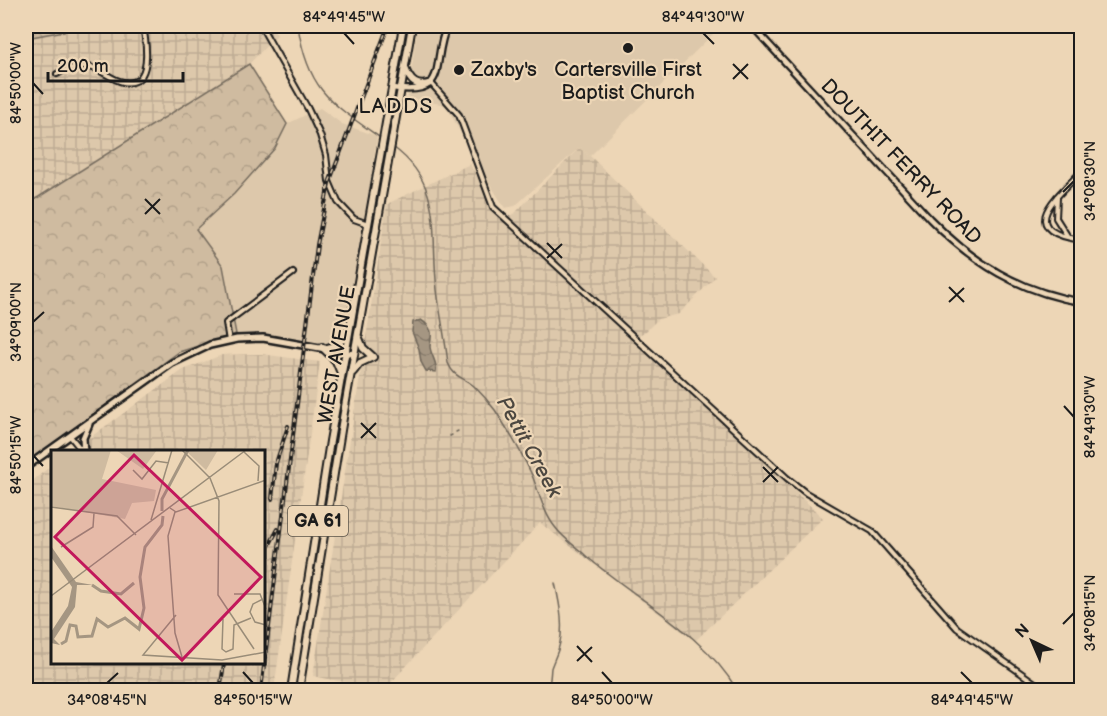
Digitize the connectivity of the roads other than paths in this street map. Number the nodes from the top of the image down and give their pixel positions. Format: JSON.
{"nodes":[{"id":1,"x":143,"y":26,"type":"edge"},
{"id":2,"x":261,"y":26,"type":"edge"},
{"id":3,"x":403,"y":26,"type":"edge"},
{"id":4,"x":412,"y":26,"type":"edge"},
{"id":5,"x":447,"y":26,"type":"edge"},
{"id":6,"x":752,"y":26,"type":"edge"},
{"id":7,"x":405,"y":68,"type":"junction"},
{"id":8,"x":57,"y":74,"type":"dead end"},
{"id":9,"x":431,"y":83,"type":"junction"},
{"id":10,"x":392,"y":88,"type":"junction"},
{"id":11,"x":401,"y":89,"type":"junction"},
{"id":12,"x":1082,"y":171,"type":"edge"},
{"id":13,"x":1057,"y":197,"type":"junction"},
{"id":14,"x":368,"y":224,"type":"junction"},
{"id":15,"x":1069,"y":238,"type":"junction"},
{"id":16,"x":1082,"y":240,"type":"edge"},
{"id":17,"x":293,"y":273,"type":"dead end"},
{"id":18,"x":1082,"y":302,"type":"edge"},
{"id":19,"x":349,"y":331,"type":"junction"},
{"id":20,"x":358,"y":334,"type":"junction"},
{"id":21,"x":229,"y":340,"type":"junction"},
{"id":22,"x":324,"y":348,"type":"junction"},
{"id":23,"x":346,"y":352,"type":"junction"},
{"id":24,"x":354,"y":354,"type":"junction"},
{"id":25,"x":341,"y":376,"type":"junction"},
{"id":26,"x":350,"y":378,"type":"junction"},
{"id":27,"x":90,"y":422,"type":"junction"},
{"id":28,"x":70,"y":436,"type":"junction"},
{"id":29,"x":82,"y":450,"type":"edge"},
{"id":30,"x":84,"y":450,"type":"edge"},
{"id":31,"x":26,"y":468,"type":"edge"},
{"id":32,"x":291,"y":690,"type":"edge"},
{"id":33,"x":299,"y":690,"type":"edge"},
{"id":34,"x":1045,"y":690,"type":"edge"}],
"edges":[{"from":1,"to":8,"type":"street"},
{"from":2,"to":14,"type":"street"},
{"from":3,"to":10,"type":"main road","name":"WEST AVENUE","number":"GA 61"},
{"from":4,"to":7,"type":"main road","name":"WEST AVENUE","number":"GA 61"},
{"from":5,"to":9,"type":"street"},
{"from":6,"to":18,"type":"street","name":"DOUTHIT FERRY ROAD"},
{"from":7,"to":9,"type":"main road"},
{"from":7,"to":11,"type":"main road","name":"WEST AVENUE","number":"GA 61"},
{"from":9,"to":11,"type":"street"},
{"from":9,"to":34,"type":"street"},
{"from":10,"to":11,"type":"street"},
{"from":10,"to":14,"type":"main road","name":"WEST AVENUE","number":"GA 61"},
{"from":11,"to":20,"type":"main road","name":"WEST AVENUE","number":"GA 61"},
{"from":12,"to":13,"type":"street"},
{"from":13,"to":15,"type":"street"},
{"from":13,"to":15,"type":"street"},
{"from":14,"to":19,"type":"main road","name":"WEST AVENUE","number":"GA 61"},
{"from":15,"to":16,"type":"street"},
{"from":17,"to":21,"type":"street"},
{"from":19,"to":22,"type":"main road"},
{"from":19,"to":23,"type":"main road","name":"WEST AVENUE","number":"GA 61"},
{"from":20,"to":24,"type":"main road","name":"WEST AVENUE","number":"GA 61"},
{"from":20,"to":26,"type":"main road"},
{"from":21,"to":22,"type":"main road"},
{"from":21,"to":27,"type":"main road"},
{"from":22,"to":23,"type":"main road"},
{"from":22,"to":25,"type":"main road"},
{"from":23,"to":24,"type":"main road"},
{"from":23,"to":25,"type":"main road","name":"WEST AVENUE","number":"GA 61"},
{"from":24,"to":26,"type":"main road","name":"WEST AVENUE","number":"GA 61"},
{"from":25,"to":32,"type":"main road","name":"WEST AVENUE","number":"GA 61"},
{"from":26,"to":33,"type":"main road","name":"WEST AVENUE","number":"GA 61"},
{"from":27,"to":28,"type":"main road"},
{"from":27,"to":30,"type":"main road"},
{"from":28,"to":29,"type":"street"},
{"from":28,"to":31,"type":"main road"}]}
